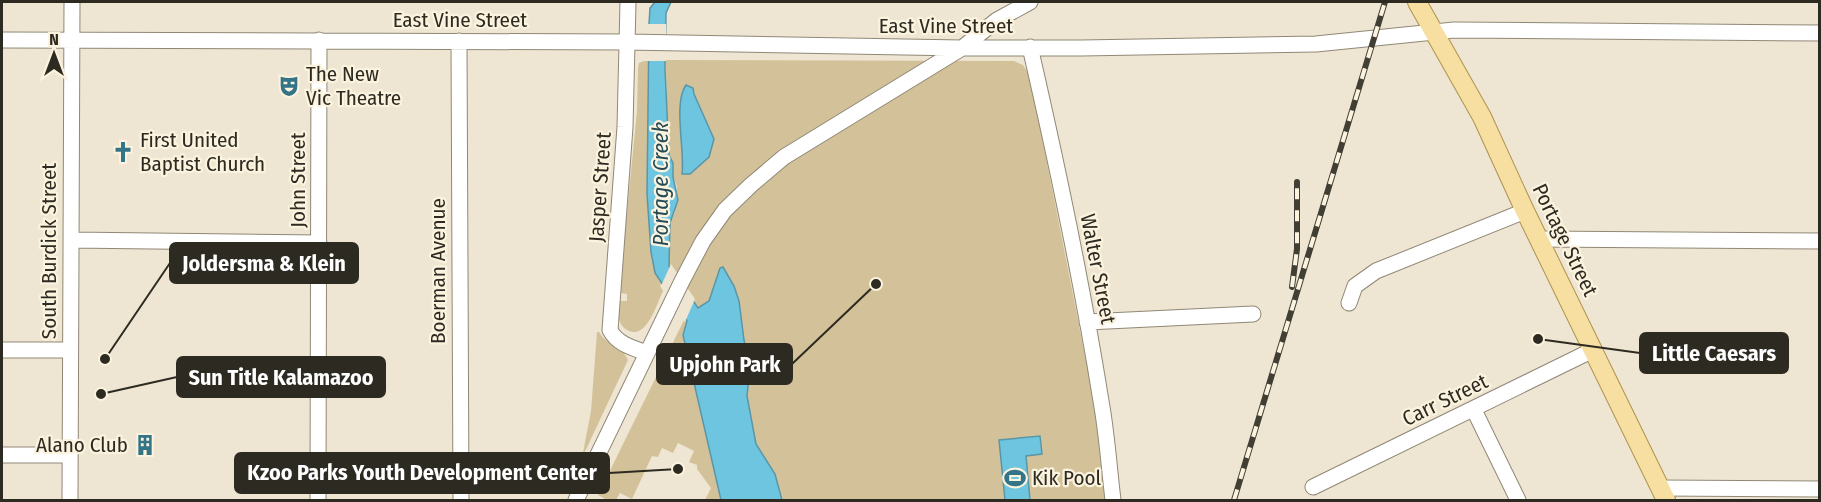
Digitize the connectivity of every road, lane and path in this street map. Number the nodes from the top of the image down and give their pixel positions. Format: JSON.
{"nodes":[{"id":1,"x":72,"y":2,"type":"edge"},
{"id":2,"x":628,"y":2,"type":"edge"},
{"id":3,"x":1030,"y":2,"type":"edge"},
{"id":4,"x":1417,"y":2,"type":"edge"},
{"id":5,"x":1435,"y":31,"type":"junction"},
{"id":6,"x":1820,"y":33,"type":"edge"},
{"id":7,"x":2,"y":40,"type":"edge"},
{"id":8,"x":72,"y":40,"type":"junction"},
{"id":9,"x":319,"y":40,"type":"junction"},
{"id":10,"x":459,"y":41,"type":"junction"},
{"id":11,"x":627,"y":42,"type":"junction"},
{"id":12,"x":1030,"y":47,"type":"junction"},
{"id":13,"x":962,"y":48,"type":"junction"},
{"id":14,"x":1525,"y":211,"type":"junction"},
{"id":15,"x":1538,"y":239,"type":"junction"},
{"id":16,"x":71,"y":240,"type":"junction"},
{"id":17,"x":1820,"y":241,"type":"edge"},
{"id":18,"x":319,"y":243,"type":"junction"},
{"id":19,"x":1349,"y":303,"type":"dead end"},
{"id":20,"x":1253,"y":314,"type":"dead end"},
{"id":21,"x":1087,"y":322,"type":"junction"},
{"id":22,"x":1593,"y":350,"type":"junction"},
{"id":23,"x":2,"y":351,"type":"edge"},
{"id":24,"x":70,"y":351,"type":"junction"},
{"id":25,"x":647,"y":353,"type":"junction"},
{"id":26,"x":1474,"y":410,"type":"junction"},
{"id":27,"x":2,"y":455,"type":"edge"},
{"id":28,"x":70,"y":455,"type":"junction"},
{"id":29,"x":1313,"y":487,"type":"dead end"},
{"id":30,"x":1820,"y":489,"type":"edge"},
{"id":31,"x":1663,"y":494,"type":"edge"},
{"id":32,"x":70,"y":501,"type":"edge"},
{"id":33,"x":318,"y":501,"type":"edge"},
{"id":34,"x":460,"y":501,"type":"edge"},
{"id":35,"x":576,"y":501,"type":"edge"},
{"id":36,"x":1113,"y":501,"type":"edge"},
{"id":37,"x":1518,"y":501,"type":"edge"}],
"edges":[{"from":1,"to":8,"type":"street","name":"South Burdick Street"},
{"from":2,"to":11,"type":"street","name":"Jasper Street"},
{"from":3,"to":13,"type":"street"},
{"from":4,"to":5,"type":"main road","name":"Portage Street"},
{"from":5,"to":6,"type":"street","name":"East Vine Street"},
{"from":5,"to":12,"type":"street","name":"East Vine Street"},
{"from":5,"to":14,"type":"main road","name":"Portage Street"},
{"from":7,"to":8,"type":"street","name":"East Vine Street"},
{"from":8,"to":9,"type":"street","name":"East Vine Street"},
{"from":8,"to":16,"type":"street","name":"South Burdick Street"},
{"from":9,"to":10,"type":"street","name":"East Vine Street"},
{"from":9,"to":18,"type":"street","name":"John Street"},
{"from":10,"to":11,"type":"street","name":"East Vine Street"},
{"from":10,"to":34,"type":"street","name":"Boerman Avenue"},
{"from":11,"to":13,"type":"street","name":"East Vine Street"},
{"from":11,"to":25,"type":"street","name":"Jasper Street"},
{"from":12,"to":13,"type":"street","name":"East Vine Street"},
{"from":12,"to":21,"type":"street","name":"Walter Street"},
{"from":13,"to":25,"type":"street"},
{"from":14,"to":15,"type":"main road","name":"Portage Street"},
{"from":14,"to":19,"type":"street"},
{"from":15,"to":17,"type":"street"},
{"from":15,"to":22,"type":"main road","name":"Portage Street"},
{"from":16,"to":18,"type":"street"},
{"from":16,"to":24,"type":"street","name":"South Burdick Street"},
{"from":18,"to":33,"type":"street","name":"John Street"},
{"from":20,"to":21,"type":"street"},
{"from":21,"to":36,"type":"street","name":"Walter Street"},
{"from":22,"to":26,"type":"street","name":"Carr Street"},
{"from":22,"to":31,"type":"main road","name":"Portage Street"},
{"from":23,"to":24,"type":"street"},
{"from":24,"to":28,"type":"street","name":"South Burdick Street"},
{"from":25,"to":35,"type":"street"},
{"from":26,"to":29,"type":"street","name":"Carr Street"},
{"from":26,"to":37,"type":"street"},
{"from":27,"to":28,"type":"street"},
{"from":28,"to":32,"type":"street","name":"South Burdick Street"},
{"from":30,"to":31,"type":"street"}]}
